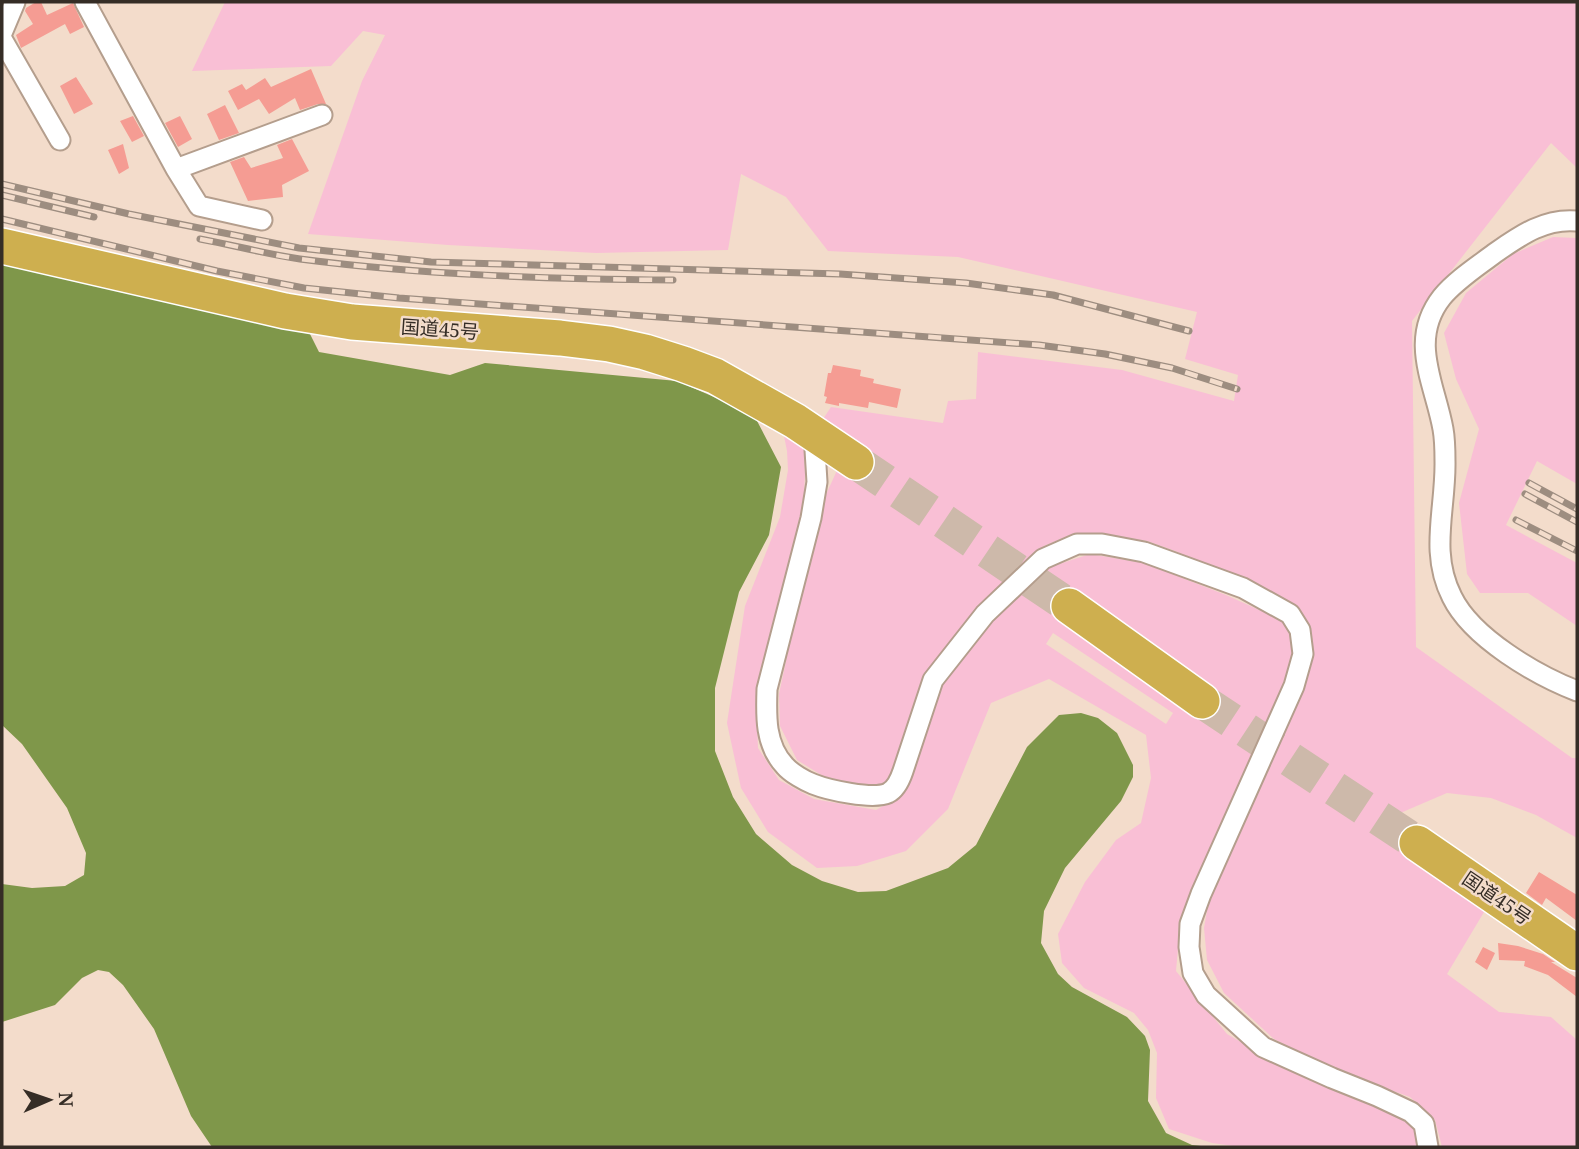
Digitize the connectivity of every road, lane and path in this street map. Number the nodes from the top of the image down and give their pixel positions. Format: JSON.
{"nodes":[{"id":1,"x":15,"y":2,"type":"edge"},
{"id":2,"x":85,"y":2,"type":"edge"},
{"id":3,"x":2,"y":33,"type":"edge"},
{"id":4,"x":2,"y":39,"type":"edge"},
{"id":5,"x":322,"y":115,"type":"dead end"},
{"id":6,"x":60,"y":140,"type":"dead end"},
{"id":7,"x":176,"y":169,"type":"junction"},
{"id":8,"x":261,"y":219,"type":"dead end"},
{"id":9,"x":1577,"y":221,"type":"edge"},
{"id":10,"x":2,"y":246,"type":"edge"},
{"id":11,"x":814,"y":434,"type":"junction"},
{"id":12,"x":856,"y":462,"type":"tunnel mouth"},
{"id":13,"x":1069,"y":606,"type":"tunnel mouth"},
{"id":14,"x":1577,"y":691,"type":"edge"},
{"id":15,"x":1202,"y":701,"type":"tunnel mouth"},
{"id":16,"x":1417,"y":843,"type":"tunnel mouth"},
{"id":17,"x":1577,"y":953,"type":"edge"},
{"id":18,"x":1428,"y":1147,"type":"edge"}],
"edges":[{"from":1,"to":3,"type":"street"},
{"from":2,"to":7,"type":"street"},
{"from":4,"to":6,"type":"street"},
{"from":5,"to":7,"type":"street"},
{"from":7,"to":8,"type":"street"},
{"from":9,"to":14,"type":"street"},
{"from":10,"to":11,"type":"highway","name":"国道45号"},
{"from":11,"to":12,"type":"highway","name":"国道45号"},
{"from":11,"to":18,"type":"street"},
{"from":13,"to":15,"type":"highway"},
{"from":16,"to":17,"type":"highway","name":"国道45号"}]}
